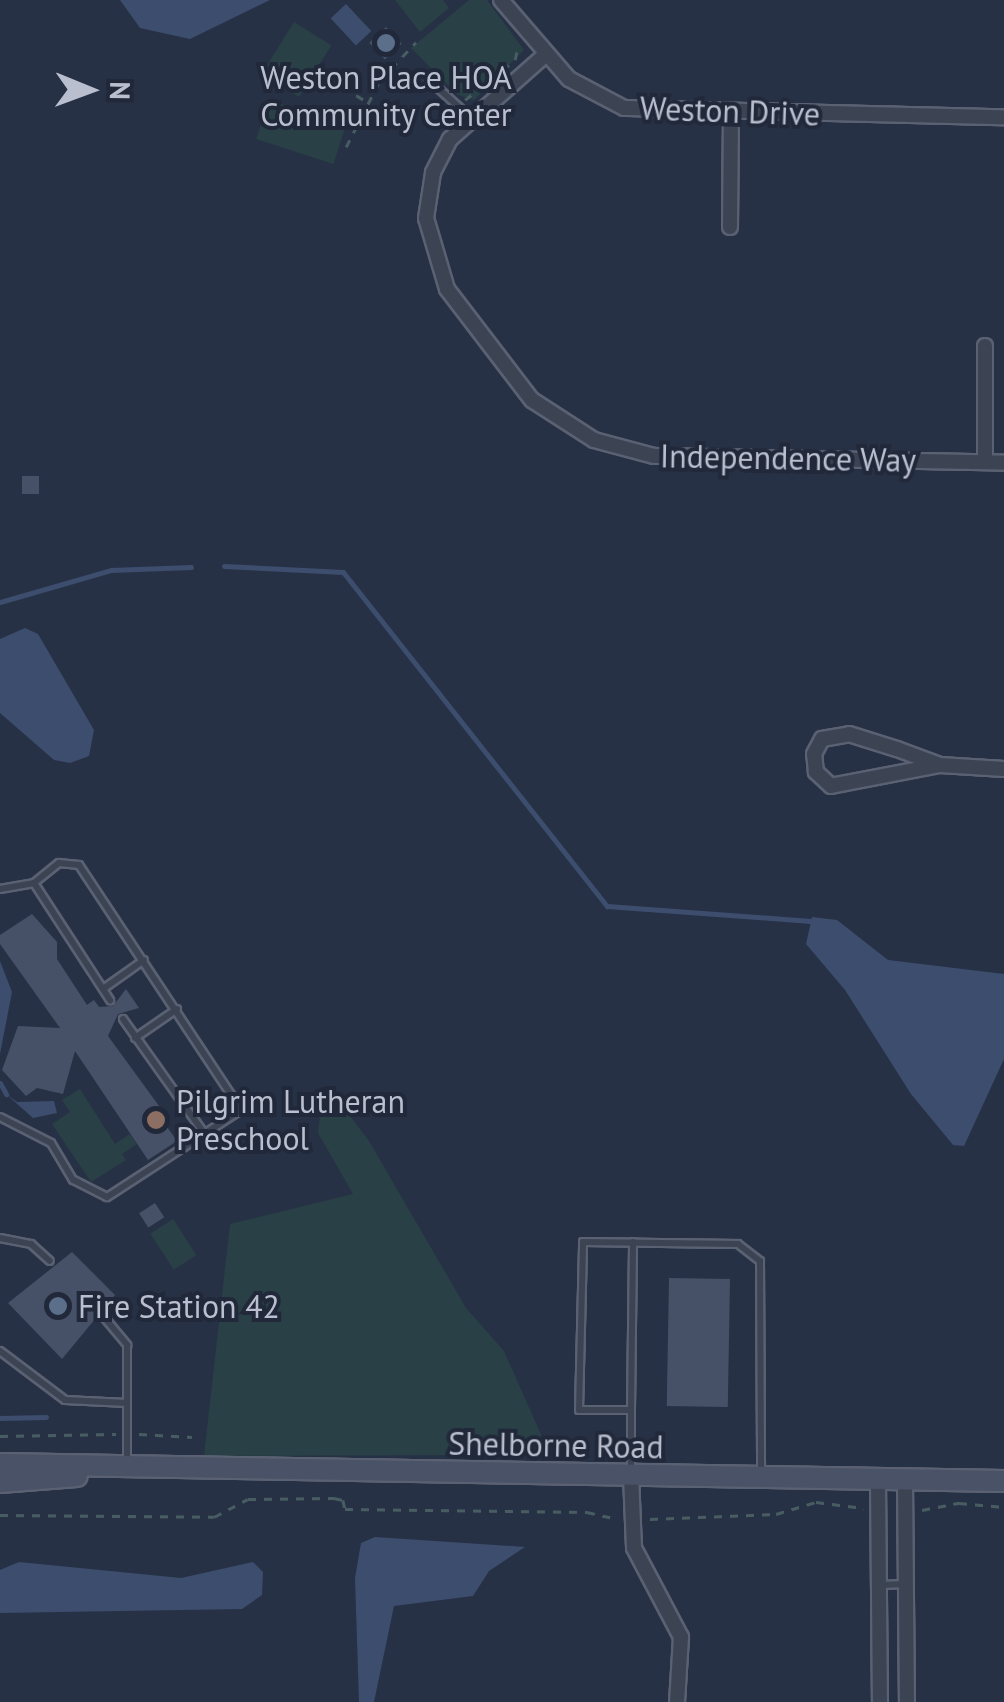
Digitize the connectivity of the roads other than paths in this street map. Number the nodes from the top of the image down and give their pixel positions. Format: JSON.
{"nodes":[{"id":1,"x":500,"y":0,"type":"edge"},
{"id":2,"x":544,"y":55,"type":"junction"},
{"id":3,"x":428,"y":79,"type":"dead end"},
{"id":4,"x":732,"y":112,"type":"junction"},
{"id":5,"x":1004,"y":116,"type":"edge"},
{"id":6,"x":470,"y":117,"type":"junction"},
{"id":7,"x":730,"y":228,"type":"dead end"},
{"id":8,"x":985,"y":346,"type":"dead end"},
{"id":9,"x":985,"y":462,"type":"junction"},
{"id":10,"x":1004,"y":462,"type":"edge"},
{"id":11,"x":940,"y":766,"type":"junction"},
{"id":12,"x":1004,"y":769,"type":"edge"},
{"id":13,"x":34,"y":883,"type":"junction"},
{"id":14,"x":0,"y":889,"type":"edge"},
{"id":15,"x":144,"y":960,"type":"junction"},
{"id":16,"x":103,"y":989,"type":"junction"},
{"id":17,"x":110,"y":1000,"type":"dead end"},
{"id":18,"x":178,"y":1009,"type":"junction"},
{"id":19,"x":122,"y":1018,"type":"dead end"},
{"id":20,"x":135,"y":1038,"type":"junction"},
{"id":21,"x":0,"y":1117,"type":"edge"},
{"id":22,"x":206,"y":1137,"type":"junction"},
{"id":23,"x":0,"y":1238,"type":"edge"},
{"id":24,"x":633,"y":1242,"type":"junction"},
{"id":25,"x":50,"y":1260,"type":"dead end"},
{"id":26,"x":104,"y":1316,"type":"dead end"},
{"id":27,"x":0,"y":1351,"type":"edge"},
{"id":28,"x":128,"y":1403,"type":"junction"},
{"id":29,"x":631,"y":1410,"type":"junction"},
{"id":30,"x":0,"y":1464,"type":"edge"},
{"id":31,"x":117,"y":1470,"type":"junction"},
{"id":32,"x":631,"y":1476,"type":"junction"},
{"id":33,"x":760,"y":1478,"type":"junction"},
{"id":34,"x":878,"y":1480,"type":"junction"},
{"id":35,"x":905,"y":1480,"type":"junction"},
{"id":36,"x":0,"y":1482,"type":"edge"},
{"id":37,"x":1004,"y":1482,"type":"edge"},
{"id":38,"x":879,"y":1584,"type":"junction"},
{"id":39,"x":906,"y":1584,"type":"junction"},
{"id":40,"x":677,"y":1702,"type":"edge"},
{"id":41,"x":880,"y":1702,"type":"edge"},
{"id":42,"x":907,"y":1702,"type":"edge"}],
"edges":[{"from":1,"to":2,"type":"street","name":"Weston Drive"},
{"from":2,"to":4,"type":"street","name":"Weston Drive"},
{"from":2,"to":6,"type":"street","name":"Independence Way"},
{"from":3,"to":6,"type":"lane"},
{"from":4,"to":5,"type":"street","name":"Weston Drive"},
{"from":4,"to":7,"type":"street"},
{"from":6,"to":9,"type":"street","name":"Independence Way"},
{"from":8,"to":9,"type":"street"},
{"from":9,"to":10,"type":"street","name":"Independence Way"},
{"from":11,"to":11,"type":"street"},
{"from":11,"to":12,"type":"street"},
{"from":13,"to":14,"type":"lane"},
{"from":13,"to":15,"type":"lane"},
{"from":13,"to":16,"type":"lane"},
{"from":15,"to":16,"type":"lane"},
{"from":15,"to":18,"type":"lane"},
{"from":16,"to":17,"type":"lane"},
{"from":18,"to":20,"type":"lane"},
{"from":18,"to":22,"type":"lane"},
{"from":19,"to":20,"type":"lane"},
{"from":20,"to":22,"type":"lane"},
{"from":21,"to":22,"type":"lane"},
{"from":23,"to":25,"type":"lane"},
{"from":24,"to":29,"type":"lane"},
{"from":24,"to":29,"type":"lane"},
{"from":24,"to":33,"type":"lane"},
{"from":26,"to":28,"type":"lane"},
{"from":27,"to":28,"type":"lane"},
{"from":28,"to":31,"type":"lane"},
{"from":29,"to":32,"type":"lane"},
{"from":30,"to":31,"type":"street","name":"Shelborne Road"},
{"from":31,"to":32,"type":"street","name":"Shelborne Road"},
{"from":31,"to":36,"type":"street","name":"Shelborne Road"},
{"from":32,"to":33,"type":"street","name":"Shelborne Road"},
{"from":32,"to":40,"type":"street"},
{"from":33,"to":34,"type":"street","name":"Shelborne Road"},
{"from":34,"to":35,"type":"street","name":"Shelborne Road"},
{"from":34,"to":38,"type":"street"},
{"from":35,"to":37,"type":"street","name":"Shelborne Road"},
{"from":35,"to":39,"type":"street"},
{"from":38,"to":39,"type":"lane"},
{"from":38,"to":41,"type":"street"},
{"from":39,"to":42,"type":"street"}]}
